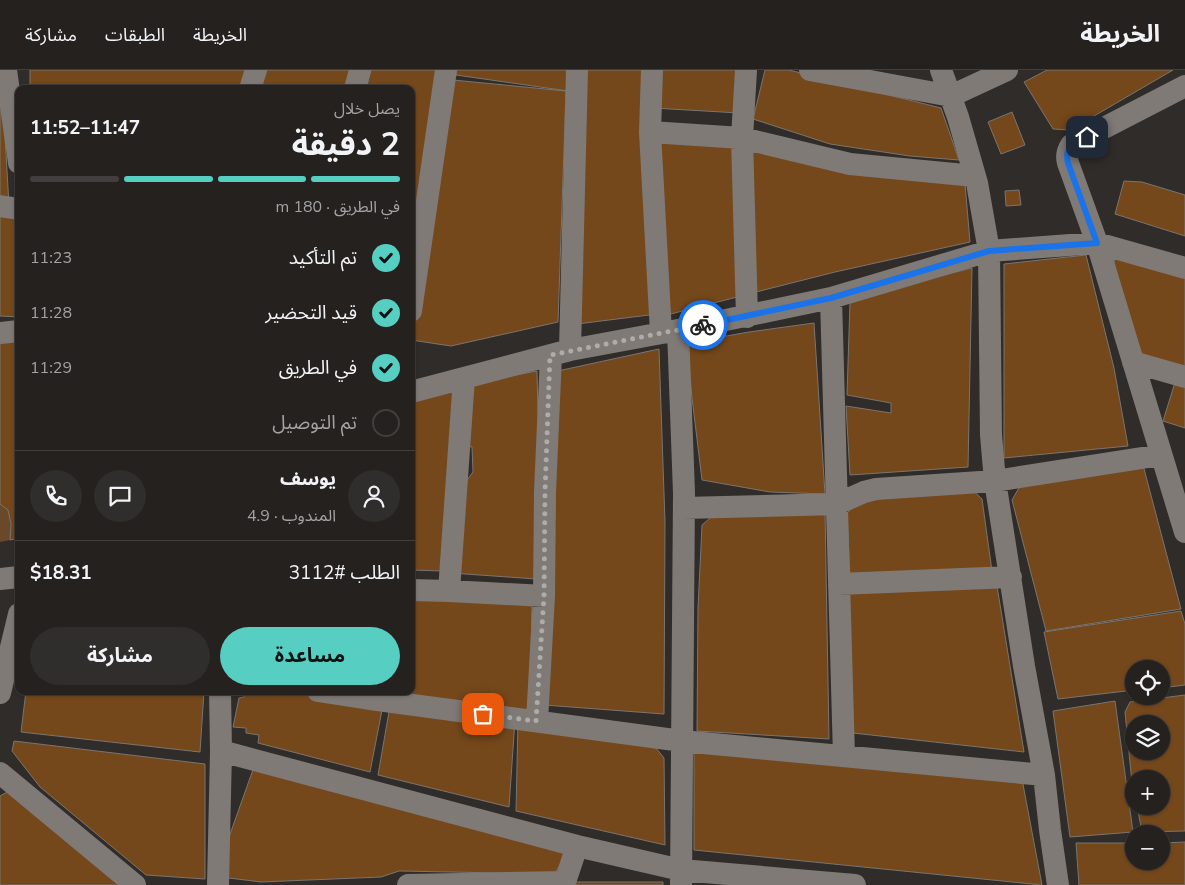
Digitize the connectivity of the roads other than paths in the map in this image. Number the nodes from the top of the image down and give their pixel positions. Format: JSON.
{"nodes":[{"id":1,"x":256,"y":70,"type":"edge"},
{"id":2,"x":360,"y":70,"type":"edge"},
{"id":3,"x":446,"y":70,"type":"edge"},
{"id":4,"x":578,"y":70,"type":"edge"},
{"id":5,"x":652,"y":70,"type":"edge"},
{"id":6,"x":746,"y":70,"type":"edge"},
{"id":7,"x":810,"y":70,"type":"edge"},
{"id":8,"x":941,"y":70,"type":"edge"},
{"id":9,"x":1007,"y":70,"type":"edge"},
{"id":10,"x":4,"y":75,"type":"edge"},
{"id":11,"x":251,"y":85,"type":"edge"},
{"id":12,"x":356,"y":85,"type":"edge"},
{"id":13,"x":1185,"y":86,"type":"edge"},
{"id":14,"x":951,"y":96,"type":"junction"},
{"id":15,"x":650,"y":132,"type":"junction"},
{"id":16,"x":742,"y":138,"type":"junction"},
{"id":17,"x":15,"y":140,"type":"edge"},
{"id":18,"x":975,"y":176,"type":"junction"},
{"id":19,"x":0,"y":206,"type":"edge"},
{"id":20,"x":15,"y":208,"type":"edge"},
{"id":21,"x":1097,"y":243,"type":"junction"},
{"id":22,"x":989,"y":251,"type":"junction"},
{"id":23,"x":1185,"y":268,"type":"edge"},
{"id":24,"x":415,"y":283,"type":"edge"},
{"id":25,"x":831,"y":298,"type":"junction"},
{"id":26,"x":747,"y":316,"type":"junction"},
{"id":27,"x":15,"y":331,"type":"edge"},
{"id":28,"x":670,"y":332,"type":"junction"},
{"id":29,"x":0,"y":333,"type":"edge"},
{"id":30,"x":560,"y":353,"type":"junction"},
{"id":31,"x":1134,"y":362,"type":"junction"},
{"id":32,"x":1185,"y":377,"type":"edge"},
{"id":33,"x":464,"y":378,"type":"junction"},
{"id":34,"x":415,"y":391,"type":"edge"},
{"id":35,"x":1162,"y":456,"type":"junction"},
{"id":36,"x":995,"y":481,"type":"junction"},
{"id":37,"x":836,"y":504,"type":"junction"},
{"id":38,"x":684,"y":508,"type":"junction"},
{"id":39,"x":1185,"y":532,"type":"edge"},
{"id":40,"x":15,"y":577,"type":"edge"},
{"id":41,"x":1010,"y":577,"type":"junction"},
{"id":42,"x":0,"y":579,"type":"edge"},
{"id":43,"x":839,"y":584,"type":"junction"},
{"id":44,"x":415,"y":590,"type":"edge"},
{"id":45,"x":449,"y":591,"type":"junction"},
{"id":46,"x":544,"y":596,"type":"junction"},
{"id":47,"x":15,"y":629,"type":"edge"},
{"id":48,"x":2,"y":679,"type":"edge"},
{"id":49,"x":220,"y":695,"type":"edge"},
{"id":50,"x":376,"y":696,"type":"edge"},
{"id":51,"x":536,"y":721,"type":"junction"},
{"id":52,"x":682,"y":741,"type":"junction"},
{"id":53,"x":221,"y":751,"type":"junction"},
{"id":54,"x":844,"y":756,"type":"junction"},
{"id":55,"x":0,"y":773,"type":"edge"},
{"id":56,"x":1044,"y":775,"type":"junction"},
{"id":57,"x":578,"y":846,"type":"junction"},
{"id":58,"x":681,"y":877,"type":"edge"},
{"id":59,"x":564,"y":884,"type":"edge"},
{"id":60,"x":824,"y":884,"type":"edge"},
{"id":61,"x":135,"y":885,"type":"edge"},
{"id":62,"x":218,"y":885,"type":"edge"},
{"id":63,"x":408,"y":885,"type":"edge"},
{"id":64,"x":855,"y":885,"type":"edge"},
{"id":65,"x":1058,"y":885,"type":"edge"}],
"edges":[{"from":1,"to":11,"type":"street"},
{"from":2,"to":12,"type":"street"},
{"from":3,"to":24,"type":"street"},
{"from":4,"to":30,"type":"street"},
{"from":5,"to":15,"type":"street"},
{"from":6,"to":16,"type":"street"},
{"from":7,"to":14,"type":"street"},
{"from":8,"to":14,"type":"street"},
{"from":9,"to":14,"type":"street"},
{"from":10,"to":17,"type":"street"},
{"from":13,"to":21,"type":"street"},
{"from":14,"to":18,"type":"street"},
{"from":15,"to":16,"type":"street"},
{"from":15,"to":28,"type":"street"},
{"from":16,"to":18,"type":"street"},
{"from":16,"to":26,"type":"street"},
{"from":18,"to":22,"type":"street"},
{"from":19,"to":20,"type":"street"},
{"from":21,"to":22,"type":"street"},
{"from":21,"to":23,"type":"street"},
{"from":21,"to":31,"type":"street"},
{"from":22,"to":25,"type":"street"},
{"from":22,"to":36,"type":"street"},
{"from":25,"to":26,"type":"street"},
{"from":25,"to":37,"type":"street"},
{"from":26,"to":28,"type":"street"},
{"from":27,"to":29,"type":"street"},
{"from":28,"to":30,"type":"street"},
{"from":28,"to":38,"type":"street"},
{"from":30,"to":33,"type":"street"},
{"from":30,"to":46,"type":"street"},
{"from":31,"to":32,"type":"street"},
{"from":31,"to":35,"type":"street"},
{"from":33,"to":34,"type":"street"},
{"from":33,"to":45,"type":"street"},
{"from":35,"to":36,"type":"street"},
{"from":35,"to":39,"type":"street"},
{"from":36,"to":37,"type":"street"},
{"from":36,"to":41,"type":"street"},
{"from":37,"to":38,"type":"street"},
{"from":37,"to":43,"type":"street"},
{"from":38,"to":52,"type":"street"},
{"from":40,"to":42,"type":"street"},
{"from":41,"to":43,"type":"street"},
{"from":41,"to":56,"type":"street"},
{"from":43,"to":54,"type":"street"},
{"from":44,"to":45,"type":"street"},
{"from":45,"to":46,"type":"street"},
{"from":46,"to":51,"type":"street"},
{"from":47,"to":48,"type":"street"},
{"from":49,"to":53,"type":"street"},
{"from":50,"to":51,"type":"street"},
{"from":51,"to":52,"type":"street"},
{"from":52,"to":54,"type":"street"},
{"from":52,"to":58,"type":"street"},
{"from":53,"to":57,"type":"street"},
{"from":53,"to":62,"type":"street"},
{"from":54,"to":56,"type":"street"},
{"from":55,"to":61,"type":"street"},
{"from":56,"to":65,"type":"street"},
{"from":57,"to":58,"type":"street"},
{"from":57,"to":59,"type":"street"},
{"from":58,"to":60,"type":"street"},
{"from":59,"to":63,"type":"street"},
{"from":60,"to":64,"type":"street"}]}
